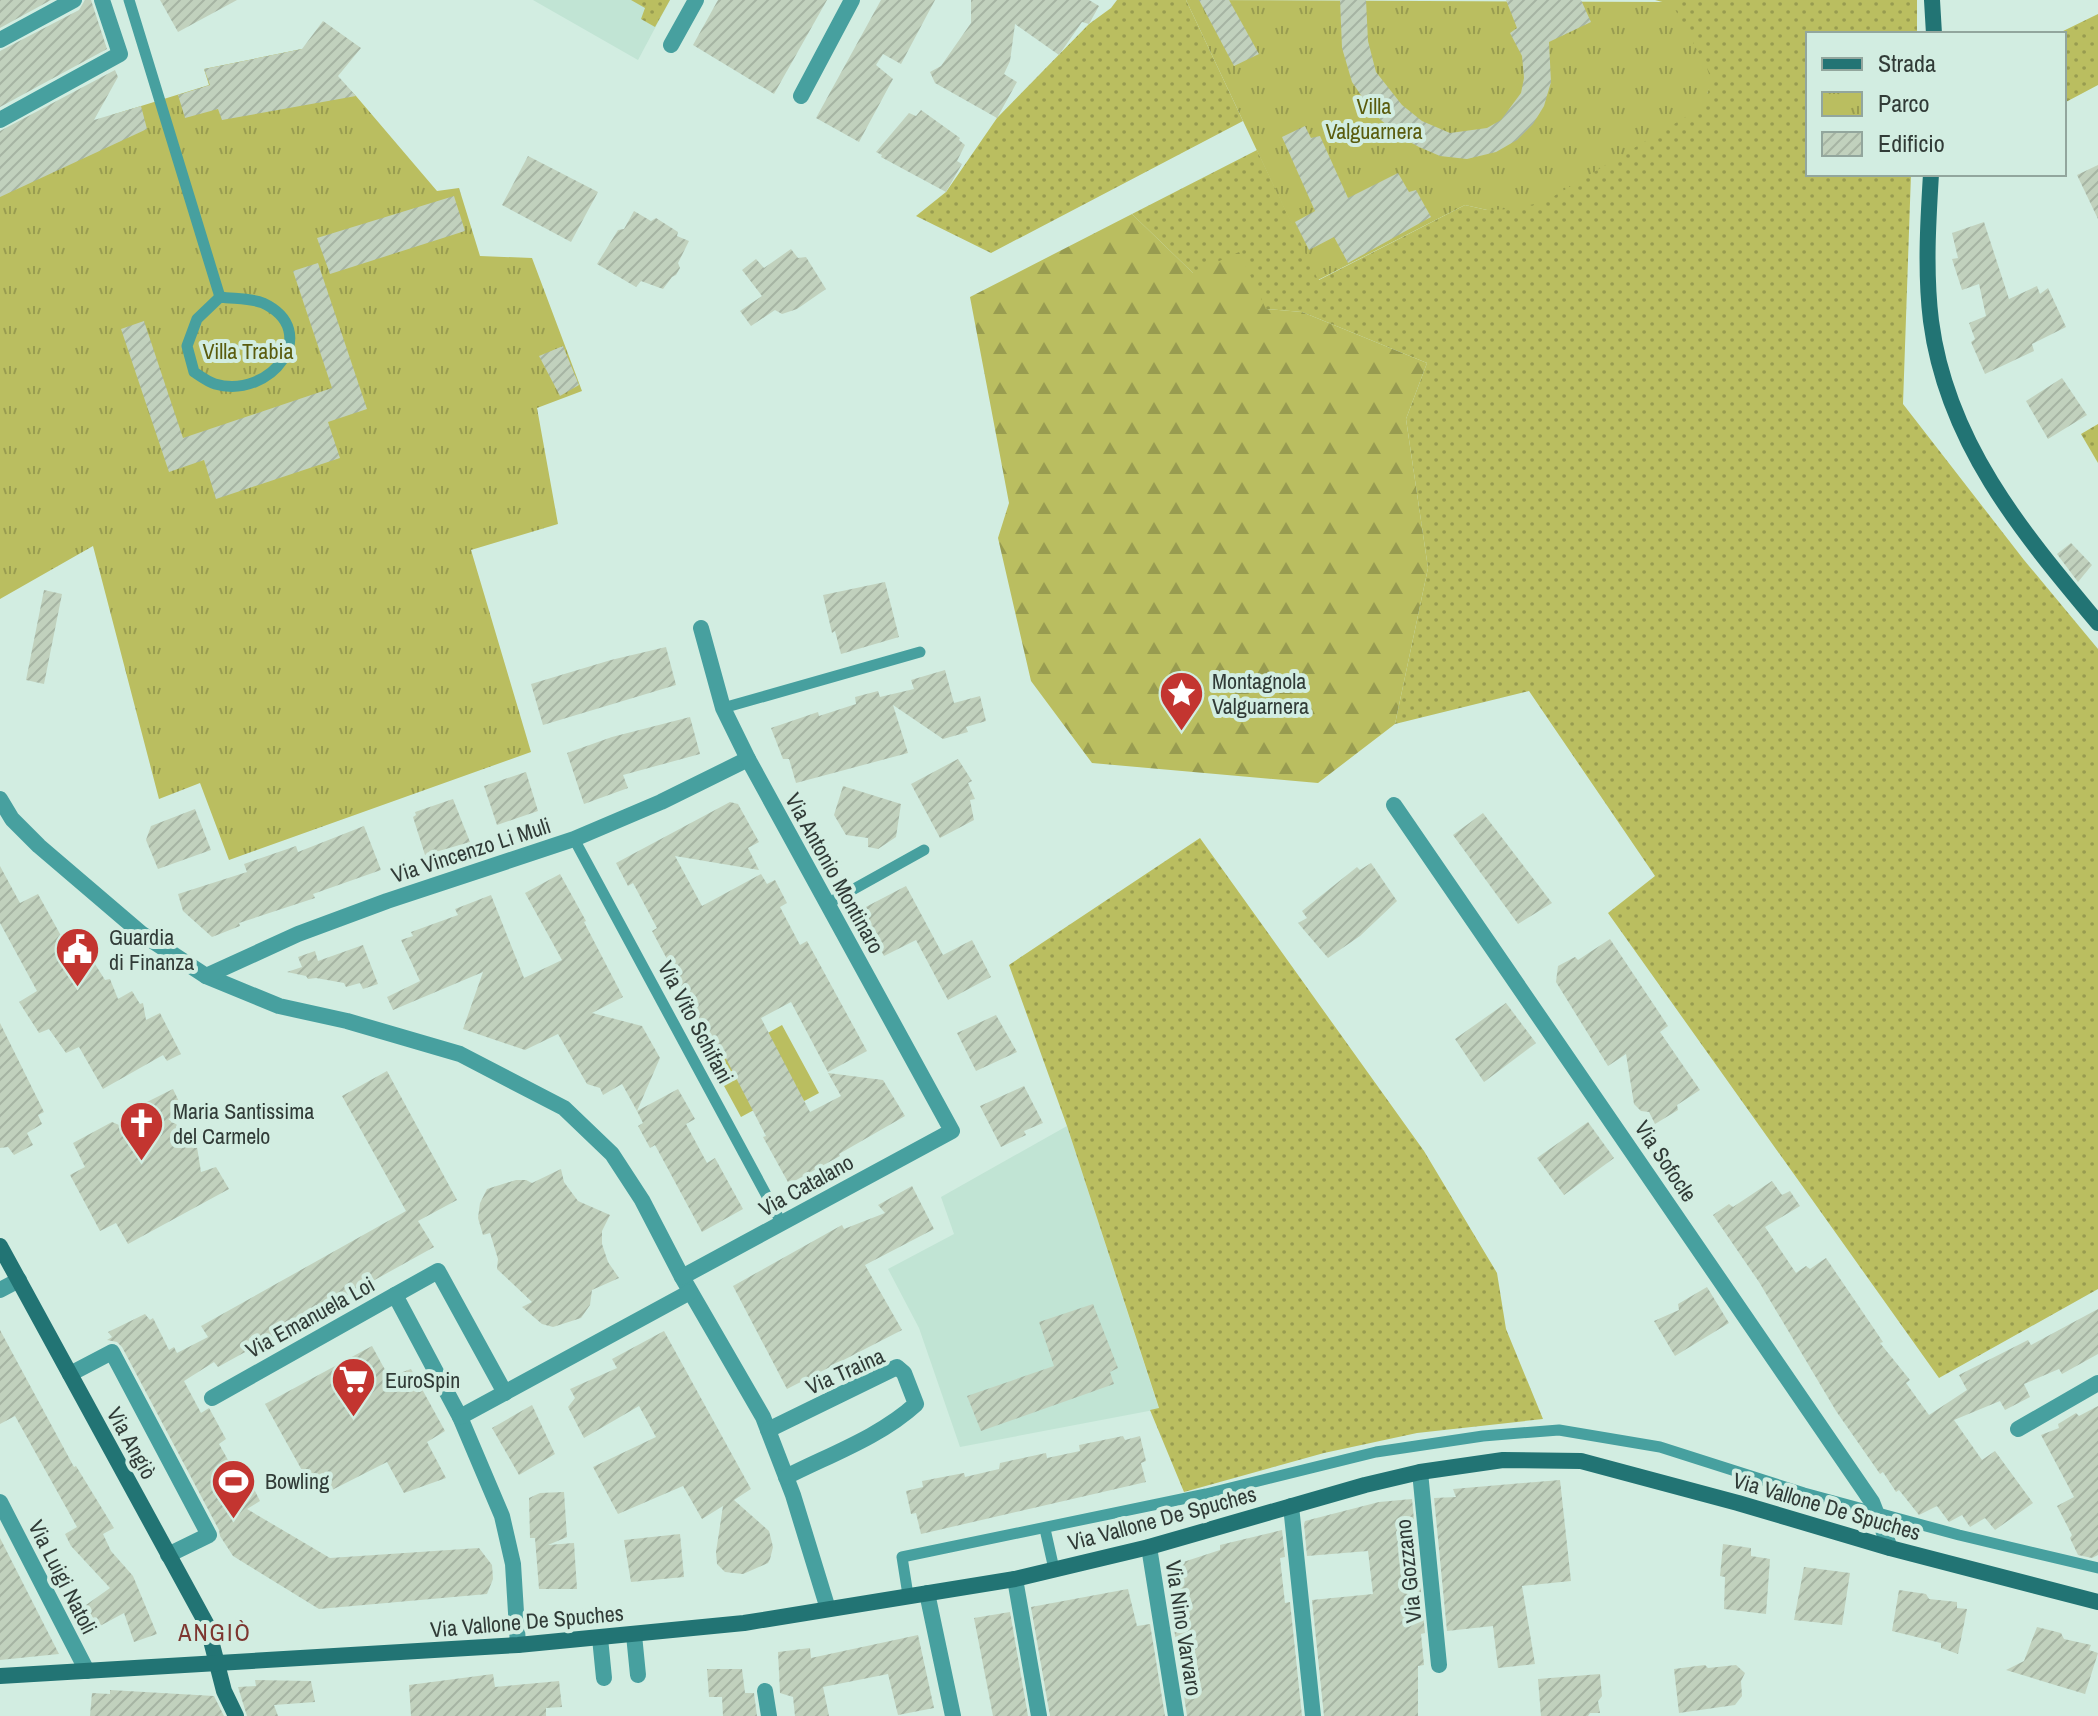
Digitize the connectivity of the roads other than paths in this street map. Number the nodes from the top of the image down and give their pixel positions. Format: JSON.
{"nodes":[{"id":1,"x":74,"y":0,"type":"edge"},
{"id":2,"x":102,"y":0,"type":"edge"},
{"id":3,"x":129,"y":0,"type":"edge"},
{"id":4,"x":696,"y":0,"type":"edge"},
{"id":5,"x":852,"y":0,"type":"edge"},
{"id":6,"x":1932,"y":0,"type":"edge"},
{"id":7,"x":1934,"y":32,"type":"edge"},
{"id":8,"x":0,"y":40,"type":"edge"},
{"id":9,"x":671,"y":45,"type":"dead end"},
{"id":10,"x":801,"y":96,"type":"dead end"},
{"id":11,"x":0,"y":120,"type":"edge"},
{"id":12,"x":1931,"y":176,"type":"edge"},
{"id":13,"x":220,"y":297,"type":"junction"},
{"id":14,"x":2098,"y":623,"type":"edge"},
{"id":15,"x":701,"y":628,"type":"dead end"},
{"id":16,"x":920,"y":652,"type":"dead end"},
{"id":17,"x":723,"y":708,"type":"junction"},
{"id":18,"x":748,"y":759,"type":"junction"},
{"id":19,"x":0,"y":799,"type":"edge"},
{"id":20,"x":1394,"y":805,"type":"dead end"},
{"id":21,"x":6,"y":823,"type":"edge"},
{"id":22,"x":574,"y":839,"type":"junction"},
{"id":23,"x":924,"y":850,"type":"dead end"},
{"id":24,"x":827,"y":904,"type":"junction"},
{"id":25,"x":206,"y":976,"type":"junction"},
{"id":26,"x":952,"y":1131,"type":"joint"},
{"id":27,"x":782,"y":1224,"type":"junction"},
{"id":28,"x":0,"y":1246,"type":"edge"},
{"id":29,"x":19,"y":1280,"type":"junction"},
{"id":30,"x":686,"y":1284,"type":"junction"},
{"id":31,"x":0,"y":1290,"type":"edge"},
{"id":32,"x":395,"y":1295,"type":"junction"},
{"id":33,"x":70,"y":1374,"type":"junction"},
{"id":34,"x":2098,"y":1383,"type":"edge"},
{"id":35,"x":505,"y":1393,"type":"junction"},
{"id":36,"x":212,"y":1398,"type":"dead end"},
{"id":37,"x":460,"y":1417,"type":"junction"},
{"id":38,"x":2018,"y":1429,"type":"dead end"},
{"id":39,"x":768,"y":1430,"type":"junction"},
{"id":40,"x":1420,"y":1472,"type":"junction"},
{"id":41,"x":786,"y":1477,"type":"junction"},
{"id":42,"x":0,"y":1502,"type":"edge"},
{"id":43,"x":1291,"y":1506,"type":"junction"},
{"id":44,"x":1877,"y":1513,"type":"junction"},
{"id":45,"x":1045,"y":1529,"type":"junction"},
{"id":46,"x":1149,"y":1547,"type":"junction"},
{"id":47,"x":1890,"y":1548,"type":"junction"},
{"id":48,"x":168,"y":1555,"type":"junction"},
{"id":49,"x":2098,"y":1568,"type":"edge"},
{"id":50,"x":1054,"y":1569,"type":"junction"},
{"id":51,"x":1015,"y":1579,"type":"junction"},
{"id":52,"x":927,"y":1593,"type":"junction"},
{"id":53,"x":908,"y":1595,"type":"junction"},
{"id":54,"x":2098,"y":1602,"type":"edge"},
{"id":55,"x":828,"y":1609,"type":"junction"},
{"id":56,"x":634,"y":1635,"type":"junction"},
{"id":57,"x":600,"y":1638,"type":"junction"},
{"id":58,"x":518,"y":1645,"type":"junction"},
{"id":59,"x":219,"y":1664,"type":"junction"},
{"id":60,"x":1439,"y":1665,"type":"dead end"},
{"id":61,"x":87,"y":1671,"type":"junction"},
{"id":62,"x":638,"y":1675,"type":"dead end"},
{"id":63,"x":0,"y":1676,"type":"edge"},
{"id":64,"x":604,"y":1678,"type":"dead end"},
{"id":65,"x":765,"y":1691,"type":"dead end"},
{"id":66,"x":236,"y":1716,"type":"edge"},
{"id":67,"x":769,"y":1716,"type":"edge"},
{"id":68,"x":953,"y":1716,"type":"edge"},
{"id":69,"x":1039,"y":1716,"type":"edge"},
{"id":70,"x":1176,"y":1716,"type":"edge"},
{"id":71,"x":1313,"y":1716,"type":"edge"}],
"edges":[{"from":1,"to":8,"type":"street"},
{"from":2,"to":11,"type":"street"},
{"from":3,"to":13,"type":"lane"},
{"from":4,"to":9,"type":"street"},
{"from":5,"to":10,"type":"street"},
{"from":6,"to":7,"type":"street"},
{"from":12,"to":14,"type":"street"},
{"from":13,"to":13,"type":"lane"},
{"from":15,"to":17,"type":"street","name":"Via Antonio Montinaro"},
{"from":16,"to":17,"type":"lane"},
{"from":17,"to":18,"type":"street","name":"Via Antonio Montinaro"},
{"from":18,"to":22,"type":"street","name":"Via Vincenzo Li Muli"},
{"from":18,"to":24,"type":"street","name":"Via Antonio Montinaro"},
{"from":19,"to":21,"type":"street"},
{"from":20,"to":44,"type":"street","name":"Via Sofocle"},
{"from":21,"to":25,"type":"street"},
{"from":22,"to":25,"type":"street","name":"Via Vincenzo Li Muli"},
{"from":22,"to":27,"type":"lane","name":"Via Vito Schifani"},
{"from":23,"to":24,"type":"lane"},
{"from":24,"to":26,"type":"street","name":"Via Antonio Montinaro"},
{"from":25,"to":30,"type":"street"},
{"from":26,"to":27,"type":"street","name":"Via Catalano"},
{"from":27,"to":30,"type":"street","name":"Via Catalano"},
{"from":28,"to":29,"type":"street","name":"Via Angiò"},
{"from":29,"to":31,"type":"street"},
{"from":29,"to":33,"type":"street","name":"Via Angiò"},
{"from":30,"to":35,"type":"street","name":"Via Catalano"},
{"from":30,"to":39,"type":"street"},
{"from":32,"to":35,"type":"street"},
{"from":32,"to":36,"type":"street","name":"Via Emanuela Loi"},
{"from":32,"to":37,"type":"street","name":"Via Emanuela Loi"},
{"from":33,"to":48,"type":"street","name":"Via Angiò"},
{"from":33,"to":48,"type":"street"},
{"from":34,"to":38,"type":"street"},
{"from":35,"to":37,"type":"street","name":"Via Catalano"},
{"from":37,"to":58,"type":"street","name":"Via Emanuela Loi"},
{"from":39,"to":41,"type":"street"},
{"from":39,"to":41,"type":"street","name":"Via Traina"},
{"from":40,"to":43,"type":"street","name":"Via Vallone De Spuches"},
{"from":40,"to":47,"type":"street","name":"Via Vallone De Spuches"},
{"from":40,"to":60,"type":"street","name":"Via Gozzano"},
{"from":41,"to":55,"type":"street"},
{"from":42,"to":61,"type":"street","name":"Via Luigi Natoli"},
{"from":43,"to":46,"type":"street","name":"Via Vallone De Spuches"},
{"from":43,"to":71,"type":"street"},
{"from":44,"to":45,"type":"lane"},
{"from":44,"to":47,"type":"street","name":"Via Sofocle"},
{"from":44,"to":49,"type":"lane"},
{"from":45,"to":50,"type":"lane"},
{"from":45,"to":53,"type":"lane"},
{"from":46,"to":50,"type":"street","name":"Via Vallone De Spuches"},
{"from":46,"to":70,"type":"street","name":"Via Nino Varvaro"},
{"from":47,"to":54,"type":"street","name":"Via Vallone De Spuches"},
{"from":48,"to":59,"type":"street","name":"Via Angiò"},
{"from":50,"to":51,"type":"street","name":"Via Vallone De Spuches"},
{"from":51,"to":52,"type":"street","name":"Via Vallone De Spuches"},
{"from":51,"to":69,"type":"street"},
{"from":52,"to":53,"type":"street","name":"Via Vallone De Spuches"},
{"from":52,"to":68,"type":"street"},
{"from":53,"to":55,"type":"street","name":"Via Vallone De Spuches"},
{"from":55,"to":56,"type":"street","name":"Via Vallone De Spuches"},
{"from":56,"to":57,"type":"street","name":"Via Vallone De Spuches"},
{"from":56,"to":62,"type":"street"},
{"from":57,"to":58,"type":"street","name":"Via Vallone De Spuches"},
{"from":57,"to":64,"type":"street"},
{"from":58,"to":59,"type":"street","name":"Via Vallone De Spuches"},
{"from":59,"to":61,"type":"street","name":"Via Vallone De Spuches"},
{"from":59,"to":66,"type":"street","name":"Via Angiò"},
{"from":61,"to":63,"type":"street","name":"Via Vallone De Spuches"},
{"from":65,"to":67,"type":"street"}]}
